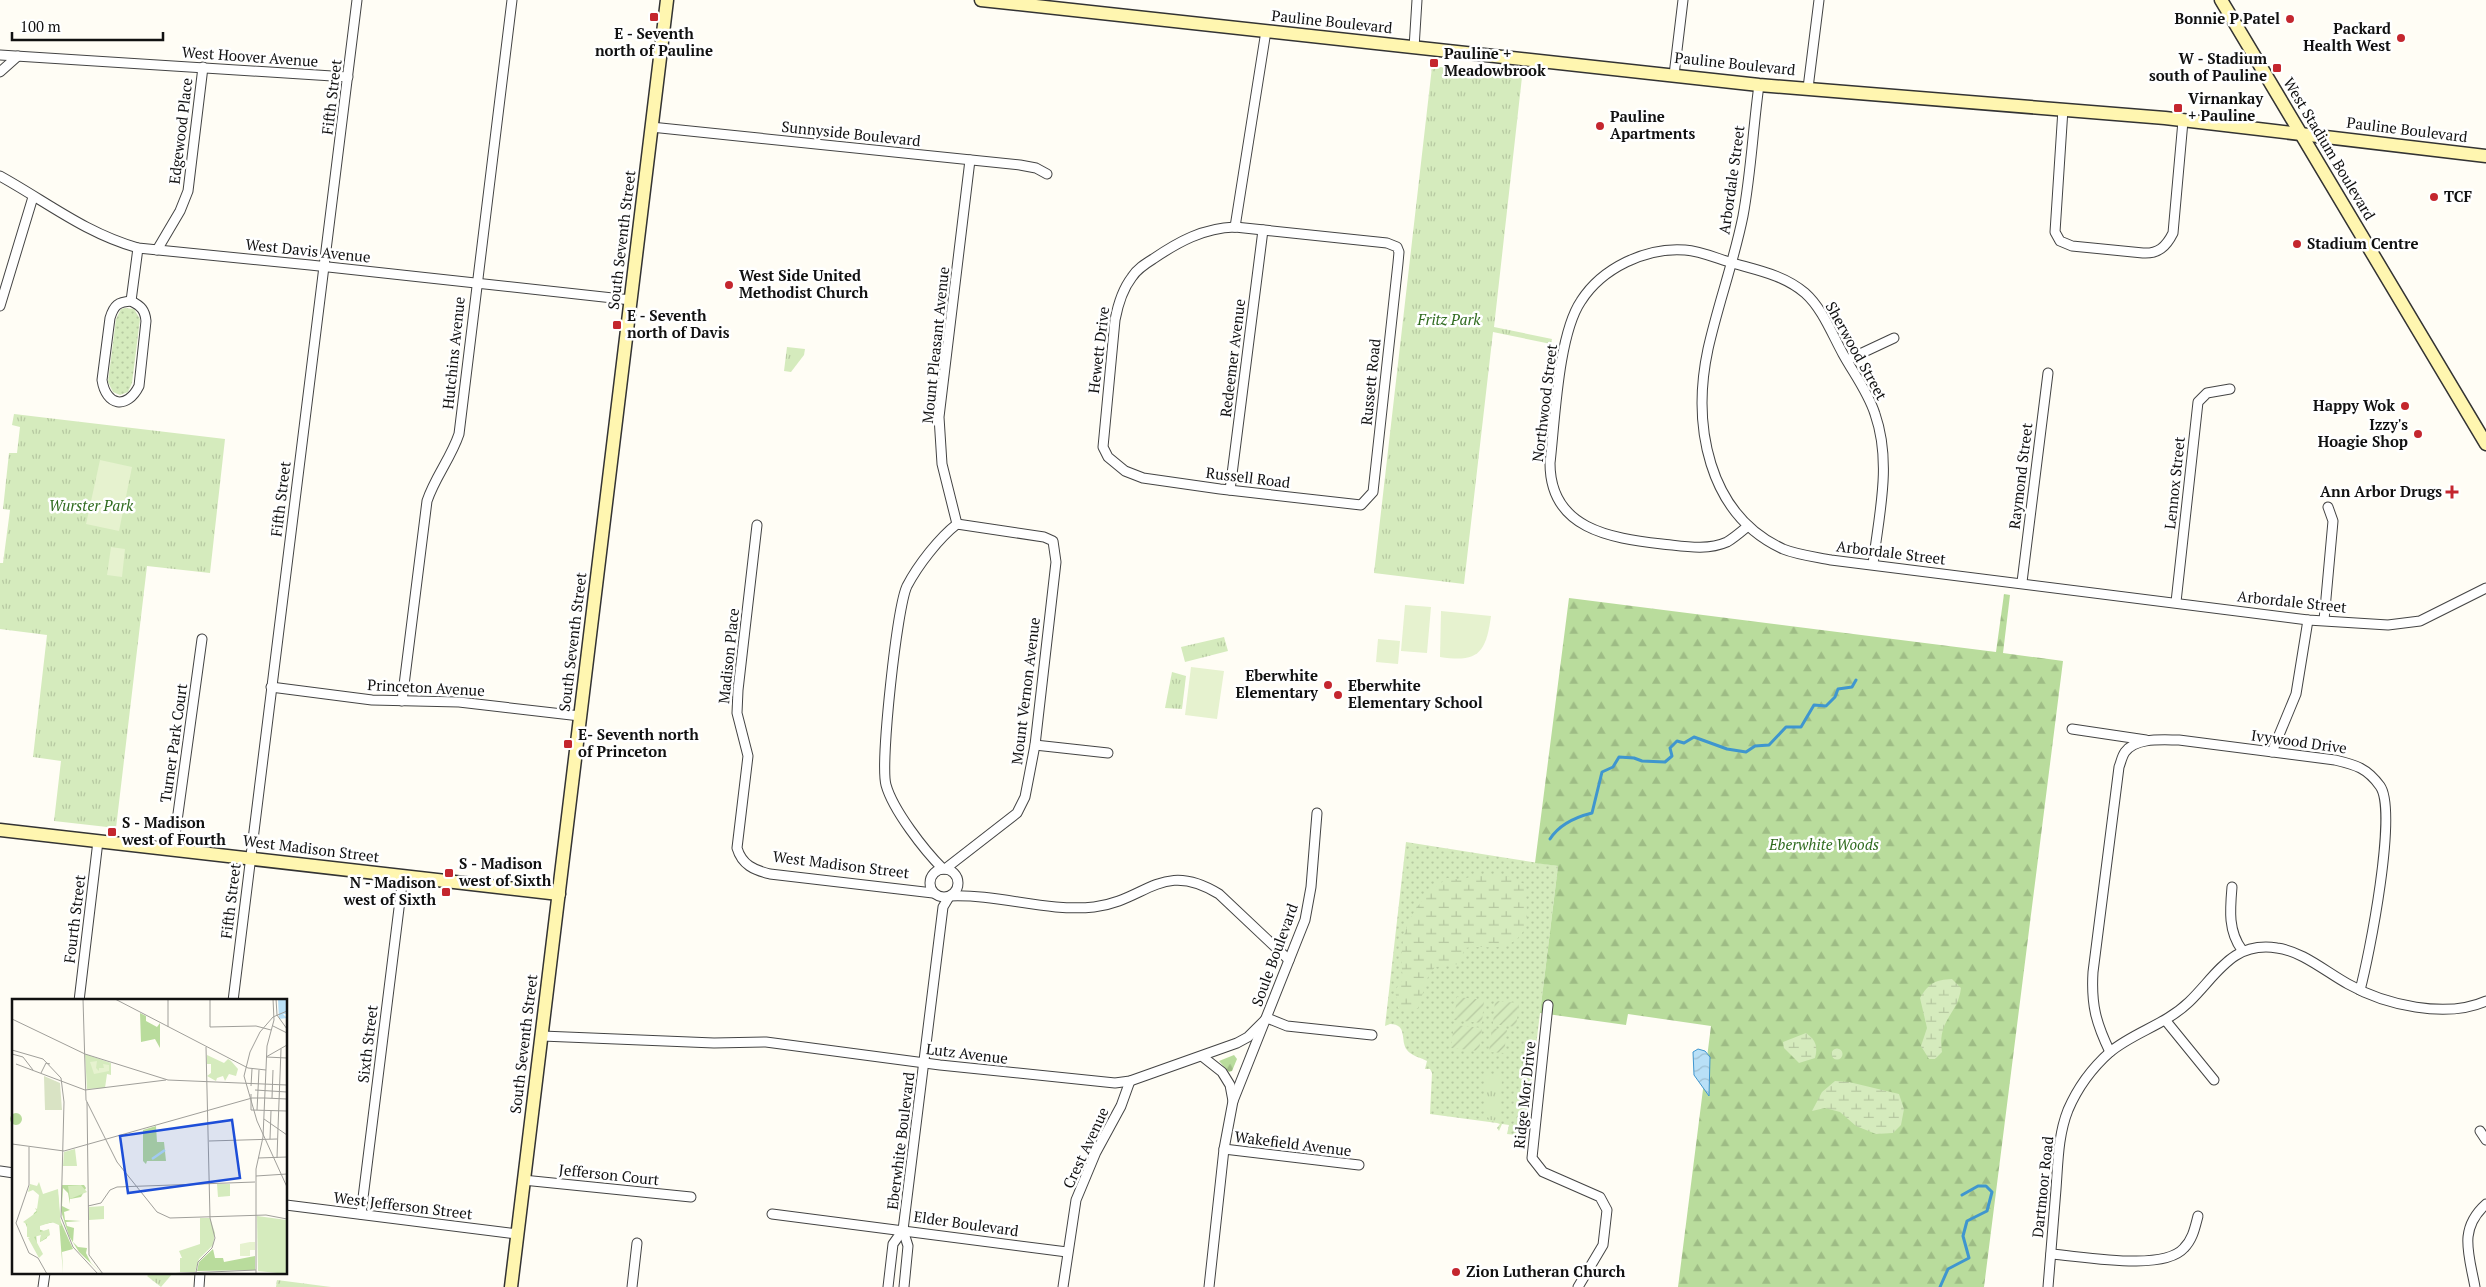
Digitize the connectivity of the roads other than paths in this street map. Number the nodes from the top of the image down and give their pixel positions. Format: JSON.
{"nodes":[{"id":1,"x":357,"y":0,"type":"edge"},
{"id":2,"x":512,"y":0,"type":"edge"},
{"id":3,"x":667,"y":0,"type":"edge"},
{"id":4,"x":982,"y":0,"type":"edge"},
{"id":5,"x":1418,"y":0,"type":"edge"},
{"id":6,"x":1683,"y":0,"type":"edge"},
{"id":7,"x":1819,"y":0,"type":"edge"},
{"id":8,"x":2221,"y":0,"type":"edge"},
{"id":9,"x":1266,"y":31,"type":"junction"},
{"id":10,"x":1414,"y":48,"type":"junction"},
{"id":11,"x":0,"y":55,"type":"edge"},
{"id":12,"x":18,"y":56,"type":"junction"},
{"id":13,"x":203,"y":67,"type":"junction"},
{"id":14,"x":0,"y":72,"type":"edge"},
{"id":15,"x":1674,"y":75,"type":"junction"},
{"id":16,"x":348,"y":77,"type":"junction"},
{"id":17,"x":1759,"y":84,"type":"junction"},
{"id":18,"x":1808,"y":88,"type":"junction"},
{"id":19,"x":2063,"y":109,"type":"junction"},
{"id":20,"x":2183,"y":121,"type":"junction"},
{"id":21,"x":652,"y":127,"type":"junction"},
{"id":22,"x":2301,"y":133,"type":"junction"},
{"id":23,"x":2486,"y":156,"type":"edge"},
{"id":24,"x":970,"y":160,"type":"junction"},
{"id":25,"x":1047,"y":174,"type":"dead end"},
{"id":26,"x":0,"y":176,"type":"edge"},
{"id":27,"x":33,"y":198,"type":"junction"},
{"id":28,"x":1235,"y":227,"type":"junction"},
{"id":29,"x":1263,"y":230,"type":"junction"},
{"id":30,"x":1397,"y":247,"type":"joint"},
{"id":31,"x":138,"y":248,"type":"junction"},
{"id":32,"x":157,"y":250,"type":"junction"},
{"id":33,"x":1732,"y":263,"type":"junction"},
{"id":34,"x":324,"y":266,"type":"junction"},
{"id":35,"x":476,"y":283,"type":"junction"},
{"id":36,"x":631,"y":300,"type":"junction"},
{"id":37,"x":131,"y":301,"type":"junction"},
{"id":38,"x":0,"y":306,"type":"edge"},
{"id":39,"x":1894,"y":338,"type":"dead end"},
{"id":40,"x":1847,"y":360,"type":"junction"},
{"id":41,"x":2048,"y":373,"type":"dead end"},
{"id":42,"x":2230,"y":389,"type":"dead end"},
{"id":43,"x":2486,"y":444,"type":"edge"},
{"id":44,"x":1143,"y":478,"type":"joint"},
{"id":45,"x":1230,"y":490,"type":"junction"},
{"id":46,"x":1350,"y":504,"type":"joint"},
{"id":47,"x":2328,"y":507,"type":"dead end"},
{"id":48,"x":957,"y":524,"type":"junction"},
{"id":49,"x":757,"y":525,"type":"dead end"},
{"id":50,"x":1748,"y":526,"type":"junction"},
{"id":51,"x":1873,"y":564,"type":"junction"},
{"id":52,"x":2022,"y":582,"type":"junction"},
{"id":53,"x":2486,"y":588,"type":"edge"},
{"id":54,"x":2176,"y":602,"type":"junction"},
{"id":55,"x":2308,"y":620,"type":"junction"},
{"id":56,"x":2324,"y":620,"type":"junction"},
{"id":57,"x":202,"y":639,"type":"dead end"},
{"id":58,"x":271,"y":687,"type":"junction"},
{"id":59,"x":402,"y":701,"type":"junction"},
{"id":60,"x":580,"y":716,"type":"junction"},
{"id":61,"x":2072,"y":729,"type":"dead end"},
{"id":62,"x":2149,"y":741,"type":"junction"},
{"id":63,"x":1035,"y":745,"type":"junction"},
{"id":64,"x":2272,"y":752,"type":"junction"},
{"id":65,"x":1108,"y":753,"type":"dead end"},
{"id":66,"x":1317,"y":814,"type":"dead end"},
{"id":67,"x":0,"y":830,"type":"edge"},
{"id":68,"x":98,"y":841,"type":"junction"},
{"id":69,"x":173,"y":850,"type":"junction"},
{"id":70,"x":932,"y":857,"type":"junction"},
{"id":71,"x":250,"y":859,"type":"junction"},
{"id":72,"x":755,"y":870,"type":"joint"},
{"id":73,"x":947,"y":870,"type":"junction"},
{"id":74,"x":934,"y":873,"type":"junction"},
{"id":75,"x":403,"y":876,"type":"junction"},
{"id":76,"x":2232,"y":887,"type":"dead end"},
{"id":77,"x":931,"y":891,"type":"junction"},
{"id":78,"x":959,"y":891,"type":"junction"},
{"id":79,"x":559,"y":894,"type":"junction"},
{"id":80,"x":950,"y":896,"type":"junction"},
{"id":81,"x":943,"y":907,"type":"junction"},
{"id":82,"x":2242,"y":950,"type":"junction"},
{"id":83,"x":1289,"y":960,"type":"junction"},
{"id":84,"x":2360,"y":990,"type":"junction"},
{"id":85,"x":79,"y":999,"type":"edge"},
{"id":86,"x":233,"y":999,"type":"edge"},
{"id":87,"x":2486,"y":1001,"type":"edge"},
{"id":88,"x":1548,"y":1005,"type":"dead end"},
{"id":89,"x":1267,"y":1018,"type":"junction"},
{"id":90,"x":2166,"y":1021,"type":"junction"},
{"id":91,"x":542,"y":1036,"type":"junction"},
{"id":92,"x":1372,"y":1036,"type":"dead end"},
{"id":93,"x":2110,"y":1052,"type":"junction"},
{"id":94,"x":1203,"y":1057,"type":"junction"},
{"id":95,"x":924,"y":1063,"type":"junction"},
{"id":96,"x":2214,"y":1080,"type":"dead end"},
{"id":97,"x":1130,"y":1081,"type":"junction"},
{"id":98,"x":1234,"y":1101,"type":"junction"},
{"id":99,"x":2480,"y":1131,"type":"dead end"},
{"id":100,"x":2486,"y":1140,"type":"edge"},
{"id":101,"x":1224,"y":1150,"type":"junction"},
{"id":102,"x":1359,"y":1165,"type":"dead end"},
{"id":103,"x":524,"y":1180,"type":"junction"},
{"id":104,"x":691,"y":1198,"type":"dead end"},
{"id":105,"x":2486,"y":1204,"type":"edge"},
{"id":106,"x":288,"y":1205,"type":"edge"},
{"id":107,"x":361,"y":1214,"type":"junction"},
{"id":108,"x":772,"y":1214,"type":"dead end"},
{"id":109,"x":2198,"y":1216,"type":"dead end"},
{"id":110,"x":904,"y":1230,"type":"junction"},
{"id":111,"x":516,"y":1234,"type":"junction"},
{"id":112,"x":637,"y":1243,"type":"dead end"},
{"id":113,"x":1067,"y":1252,"type":"junction"},
{"id":114,"x":2051,"y":1254,"type":"junction"},
{"id":115,"x":45,"y":1274,"type":"edge"},
{"id":116,"x":200,"y":1274,"type":"edge"},
{"id":117,"x":43,"y":1287,"type":"edge"},
{"id":118,"x":199,"y":1287,"type":"edge"},
{"id":119,"x":510,"y":1287,"type":"edge"},
{"id":120,"x":632,"y":1287,"type":"edge"},
{"id":121,"x":888,"y":1287,"type":"edge"},
{"id":122,"x":904,"y":1287,"type":"edge"},
{"id":123,"x":1062,"y":1287,"type":"edge"},
{"id":124,"x":1210,"y":1287,"type":"edge"},
{"id":125,"x":1578,"y":1287,"type":"edge"},
{"id":126,"x":2048,"y":1287,"type":"edge"},
{"id":127,"x":2475,"y":1287,"type":"edge"}],
"edges":[{"from":1,"to":16,"type":"street","name":"Fifth Street"},
{"from":2,"to":35,"type":"street","name":"Hutchins Avenue"},
{"from":3,"to":21,"type":"street","name":"South Seventh Street"},
{"from":4,"to":9,"type":"street","name":"Pauline Boulevard"},
{"from":5,"to":10,"type":"street"},
{"from":6,"to":15,"type":"street"},
{"from":7,"to":18,"type":"street"},
{"from":8,"to":22,"type":"street","name":"West Stadium Boulevard"},
{"from":9,"to":10,"type":"street","name":"Pauline Boulevard"},
{"from":9,"to":28,"type":"street"},
{"from":10,"to":15,"type":"street","name":"Pauline Boulevard"},
{"from":11,"to":12,"type":"street","name":"West Hoover Avenue"},
{"from":12,"to":13,"type":"street","name":"West Hoover Avenue"},
{"from":12,"to":14,"type":"street"},
{"from":13,"to":16,"type":"street","name":"West Hoover Avenue"},
{"from":13,"to":32,"type":"street","name":"Edgewood Place"},
{"from":15,"to":17,"type":"street","name":"Pauline Boulevard"},
{"from":16,"to":34,"type":"street","name":"Fifth Street"},
{"from":17,"to":18,"type":"street","name":"Pauline Boulevard"},
{"from":17,"to":33,"type":"street","name":"Arbordale Street"},
{"from":18,"to":19,"type":"street","name":"Pauline Boulevard"},
{"from":19,"to":20,"type":"street","name":"Pauline Boulevard"},
{"from":19,"to":20,"type":"street"},
{"from":20,"to":22,"type":"street","name":"Pauline Boulevard"},
{"from":21,"to":24,"type":"street","name":"Sunnyside Boulevard"},
{"from":21,"to":36,"type":"street","name":"South Seventh Street"},
{"from":22,"to":23,"type":"street","name":"Pauline Boulevard"},
{"from":22,"to":43,"type":"street","name":"West Stadium Boulevard"},
{"from":24,"to":25,"type":"street","name":"Sunnyside Boulevard"},
{"from":24,"to":48,"type":"street","name":"Mount Pleasant Avenue"},
{"from":26,"to":27,"type":"street","name":"West Davis Avenue"},
{"from":27,"to":31,"type":"street","name":"West Davis Avenue"},
{"from":27,"to":38,"type":"street"},
{"from":28,"to":29,"type":"street","name":"Hewett Drive"},
{"from":28,"to":44,"type":"street","name":"Hewett Drive"},
{"from":29,"to":30,"type":"street","name":"Hewett Drive"},
{"from":29,"to":45,"type":"street","name":"Redeemer Avenue"},
{"from":30,"to":46,"type":"street","name":"Russett Road"},
{"from":31,"to":32,"type":"street","name":"West Davis Avenue"},
{"from":31,"to":37,"type":"street"},
{"from":32,"to":34,"type":"street","name":"West Davis Avenue"},
{"from":33,"to":40,"type":"street","name":"Sherwood Street"},
{"from":33,"to":50,"type":"street","name":"Arbordale Street"},
{"from":33,"to":50,"type":"street","name":"Northwood Street"},
{"from":34,"to":35,"type":"street","name":"West Davis Avenue"},
{"from":34,"to":58,"type":"street","name":"Fifth Street"},
{"from":35,"to":36,"type":"street","name":"West Davis Avenue"},
{"from":35,"to":59,"type":"street","name":"Hutchins Avenue"},
{"from":36,"to":60,"type":"street","name":"South Seventh Street"},
{"from":37,"to":37,"type":"street"},
{"from":39,"to":40,"type":"street"},
{"from":40,"to":51,"type":"street","name":"Sherwood Street"},
{"from":41,"to":52,"type":"street","name":"Raymond Street"},
{"from":42,"to":54,"type":"street","name":"Lennox Street"},
{"from":44,"to":45,"type":"street","name":"Russell Road"},
{"from":45,"to":46,"type":"street","name":"Russell Road"},
{"from":47,"to":56,"type":"street"},
{"from":48,"to":63,"type":"street","name":"Mount Vernon Avenue"},
{"from":48,"to":70,"type":"street"},
{"from":49,"to":72,"type":"street","name":"Madison Place"},
{"from":50,"to":51,"type":"street","name":"Arbordale Street"},
{"from":51,"to":52,"type":"street","name":"Arbordale Street"},
{"from":52,"to":54,"type":"street","name":"Arbordale Street"},
{"from":53,"to":56,"type":"street","name":"Arbordale Street"},
{"from":54,"to":55,"type":"street","name":"Arbordale Street"},
{"from":55,"to":56,"type":"street","name":"Arbordale Street"},
{"from":55,"to":64,"type":"street"},
{"from":57,"to":69,"type":"street","name":"Turner Park Court"},
{"from":58,"to":59,"type":"street","name":"Princeton Avenue"},
{"from":58,"to":71,"type":"street","name":"Fifth Street"},
{"from":59,"to":60,"type":"street","name":"Princeton Avenue"},
{"from":60,"to":79,"type":"street","name":"South Seventh Street"},
{"from":61,"to":62,"type":"street","name":"Ivywood Drive"},
{"from":62,"to":64,"type":"street","name":"Ivywood Drive"},
{"from":62,"to":93,"type":"street","name":"Ivywood Drive"},
{"from":63,"to":65,"type":"street"},
{"from":63,"to":73,"type":"street","name":"Mount Vernon Avenue"},
{"from":64,"to":84,"type":"street","name":"Ivywood Drive"},
{"from":66,"to":83,"type":"street","name":"Soule Boulevard"},
{"from":67,"to":68,"type":"street","name":"West Madison Street"},
{"from":68,"to":69,"type":"street","name":"West Madison Street"},
{"from":68,"to":85,"type":"street","name":"Fourth Street"},
{"from":69,"to":71,"type":"street","name":"West Madison Street"},
{"from":70,"to":73,"type":"street"},
{"from":70,"to":74,"type":"street"},
{"from":71,"to":75,"type":"street","name":"West Madison Street"},
{"from":71,"to":86,"type":"street","name":"Fifth Street"},
{"from":72,"to":77,"type":"street","name":"West Madison Street"},
{"from":73,"to":74,"type":"street"},
{"from":73,"to":78,"type":"street"},
{"from":74,"to":77,"type":"street"},
{"from":75,"to":79,"type":"street","name":"West Madison Street"},
{"from":75,"to":107,"type":"street","name":"Sixth Street"},
{"from":76,"to":82,"type":"street"},
{"from":77,"to":80,"type":"street"},
{"from":77,"to":81,"type":"street"},
{"from":78,"to":80,"type":"street"},
{"from":78,"to":83,"type":"street"},
{"from":79,"to":91,"type":"street","name":"South Seventh Street"},
{"from":80,"to":81,"type":"street","name":"Eberwhite Boulevard"},
{"from":81,"to":95,"type":"street","name":"Eberwhite Boulevard"},
{"from":82,"to":84,"type":"street"},
{"from":82,"to":90,"type":"street","name":"Dartmoor Road"},
{"from":83,"to":89,"type":"street","name":"Soule Boulevard"},
{"from":84,"to":87,"type":"street"},
{"from":88,"to":125,"type":"street","name":"Ridge Mor Drive"},
{"from":89,"to":92,"type":"street"},
{"from":89,"to":94,"type":"street","name":"Lutz Avenue"},
{"from":89,"to":98,"type":"street","name":"Soule Boulevard"},
{"from":90,"to":93,"type":"street","name":"Dartmoor Road"},
{"from":90,"to":96,"type":"street"},
{"from":91,"to":95,"type":"street","name":"Lutz Avenue"},
{"from":91,"to":103,"type":"street","name":"South Seventh Street"},
{"from":93,"to":114,"type":"street","name":"Dartmoor Road"},
{"from":94,"to":97,"type":"street","name":"Lutz Avenue"},
{"from":94,"to":98,"type":"street"},
{"from":95,"to":97,"type":"street","name":"Lutz Avenue"},
{"from":95,"to":110,"type":"street","name":"Eberwhite Boulevard"},
{"from":97,"to":113,"type":"street","name":"Crest Avenue"},
{"from":98,"to":101,"type":"street","name":"Soule Boulevard"},
{"from":99,"to":100,"type":"street"},
{"from":101,"to":102,"type":"street","name":"Wakefield Avenue"},
{"from":101,"to":124,"type":"street","name":"Soule Boulevard"},
{"from":103,"to":104,"type":"street","name":"Jefferson Court"},
{"from":103,"to":111,"type":"street","name":"South Seventh Street"},
{"from":105,"to":127,"type":"street"},
{"from":106,"to":107,"type":"street","name":"West Jefferson Street"},
{"from":107,"to":111,"type":"street","name":"West Jefferson Street"},
{"from":108,"to":110,"type":"street","name":"Elder Boulevard"},
{"from":109,"to":114,"type":"street"},
{"from":110,"to":113,"type":"street","name":"Elder Boulevard"},
{"from":110,"to":121,"type":"street","name":"Eberwhite Boulevard"},
{"from":110,"to":122,"type":"street","name":"Eberwhite Boulevard"},
{"from":111,"to":119,"type":"street","name":"South Seventh Street"},
{"from":112,"to":120,"type":"street"},
{"from":113,"to":123,"type":"street","name":"Crest Avenue"},
{"from":114,"to":126,"type":"street","name":"Dartmoor Road"},
{"from":115,"to":117,"type":"street"},
{"from":116,"to":118,"type":"street"}]}
